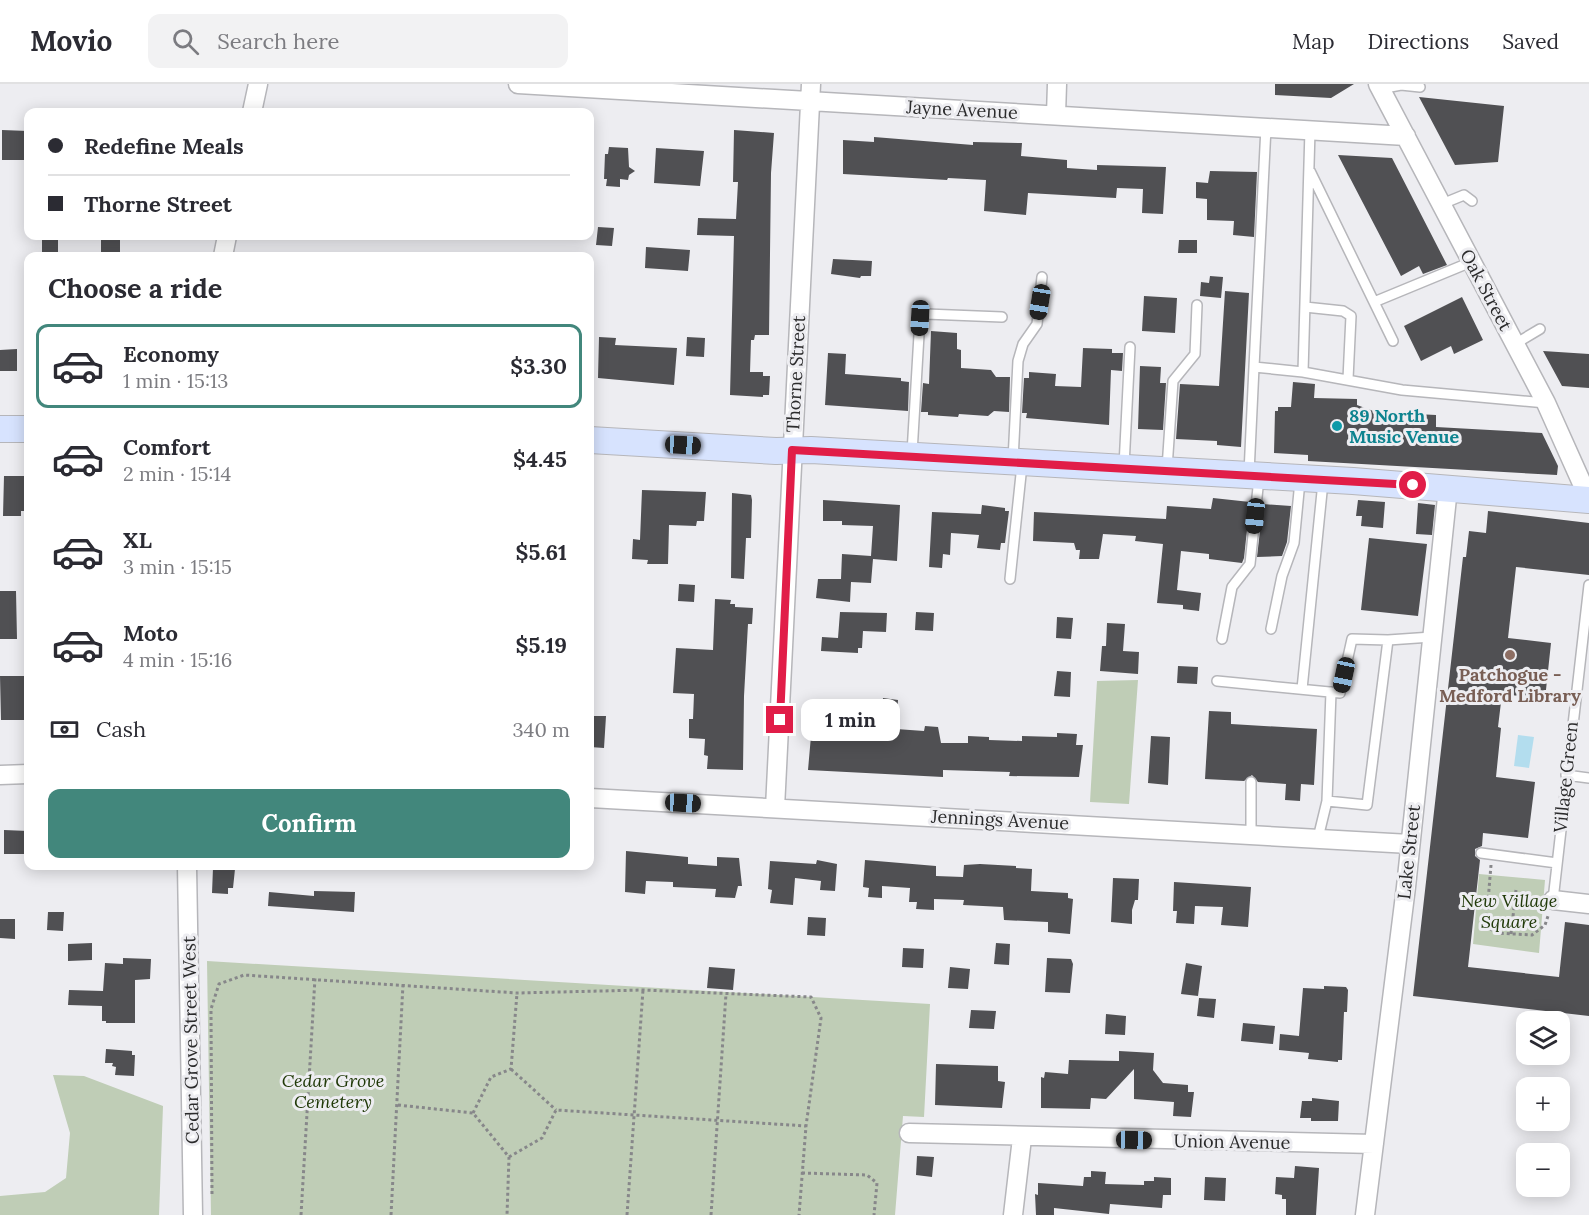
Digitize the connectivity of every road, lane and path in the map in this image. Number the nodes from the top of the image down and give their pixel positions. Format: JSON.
{"nodes":[{"id":1,"x":258,"y":84,"type":"edge"},
{"id":2,"x":518,"y":84,"type":"edge"},
{"id":3,"x":1058,"y":84,"type":"edge"},
{"id":4,"x":1379,"y":87,"type":"edge"},
{"id":5,"x":1420,"y":87,"type":"dead end"},
{"id":6,"x":810,"y":92,"type":"edge"},
{"id":7,"x":253,"y":108,"type":"edge"},
{"id":8,"x":1056,"y":115,"type":"junction"},
{"id":9,"x":1266,"y":127,"type":"junction"},
{"id":10,"x":1310,"y":130,"type":"junction"},
{"id":11,"x":1406,"y":135,"type":"junction"},
{"id":12,"x":1309,"y":169,"type":"junction"},
{"id":13,"x":1472,"y":201,"type":"dead end"},
{"id":14,"x":1442,"y":204,"type":"junction"},
{"id":15,"x":1471,"y":262,"type":"junction"},
{"id":16,"x":1042,"y":277,"type":"dead end"},
{"id":17,"x":1374,"y":302,"type":"junction"},
{"id":18,"x":1197,"y":305,"type":"dead end"},
{"id":19,"x":1305,"y":307,"type":"junction"},
{"id":20,"x":1002,"y":317,"type":"dead end"},
{"id":21,"x":1540,"y":328,"type":"dead end"},
{"id":22,"x":1393,"y":341,"type":"dead end"},
{"id":23,"x":1515,"y":344,"type":"junction"},
{"id":24,"x":1130,"y":347,"type":"dead end"},
{"id":25,"x":1254,"y":368,"type":"junction"},
{"id":26,"x":1303,"y":372,"type":"junction"},
{"id":27,"x":1348,"y":379,"type":"junction"},
{"id":28,"x":1546,"y":403,"type":"junction"},
{"id":29,"x":0,"y":429,"type":"edge"},
{"id":30,"x":24,"y":429,"type":"edge"},
{"id":31,"x":594,"y":440,"type":"edge"},
{"id":32,"x":792,"y":450,"type":"junction"},
{"id":33,"x":912,"y":456,"type":"junction"},
{"id":34,"x":1018,"y":462,"type":"junction"},
{"id":35,"x":1124,"y":468,"type":"junction"},
{"id":36,"x":1167,"y":471,"type":"junction"},
{"id":37,"x":1254,"y":475,"type":"junction"},
{"id":38,"x":1312,"y":479,"type":"junction"},
{"id":39,"x":1448,"y":488,"type":"junction"},
{"id":40,"x":1589,"y":500,"type":"edge"},
{"id":41,"x":1010,"y":579,"type":"dead end"},
{"id":42,"x":1589,"y":585,"type":"edge"},
{"id":43,"x":1271,"y":629,"type":"dead end"},
{"id":44,"x":1586,"y":629,"type":"edge"},
{"id":45,"x":1432,"y":637,"type":"junction"},
{"id":46,"x":1222,"y":639,"type":"dead end"},
{"id":47,"x":1388,"y":640,"type":"junction"},
{"id":48,"x":1577,"y":675,"type":"junction"},
{"id":49,"x":1589,"y":677,"type":"edge"},
{"id":50,"x":1217,"y":681,"type":"dead end"},
{"id":51,"x":1302,"y":689,"type":"junction"},
{"id":52,"x":1331,"y":692,"type":"junction"},
{"id":53,"x":24,"y":774,"type":"edge"},
{"id":54,"x":0,"y":775,"type":"edge"},
{"id":55,"x":1566,"y":775,"type":"junction"},
{"id":56,"x":1589,"y":778,"type":"edge"},
{"id":57,"x":1251,"y":782,"type":"dead end"},
{"id":58,"x":594,"y":798,"type":"edge"},
{"id":59,"x":1327,"y":801,"type":"junction"},
{"id":60,"x":775,"y":808,"type":"junction"},
{"id":61,"x":1251,"y":834,"type":"junction"},
{"id":62,"x":1317,"y":838,"type":"junction"},
{"id":63,"x":1413,"y":844,"type":"junction"},
{"id":64,"x":1481,"y":853,"type":"dead end"},
{"id":65,"x":1492,"y":855,"type":"junction"},
{"id":66,"x":1557,"y":863,"type":"junction"},
{"id":67,"x":187,"y":870,"type":"edge"},
{"id":68,"x":1516,"y":890,"type":"dead end"},
{"id":69,"x":1553,"y":900,"type":"junction"},
{"id":70,"x":1589,"y":904,"type":"edge"},
{"id":71,"x":1511,"y":934,"type":"junction"},
{"id":72,"x":315,"y":978,"type":"junction"},
{"id":73,"x":404,"y":984,"type":"junction"},
{"id":74,"x":643,"y":990,"type":"junction"},
{"id":75,"x":516,"y":993,"type":"junction"},
{"id":76,"x":726,"y":993,"type":"junction"},
{"id":77,"x":511,"y":1069,"type":"junction"},
{"id":78,"x":398,"y":1105,"type":"junction"},
{"id":79,"x":556,"y":1110,"type":"junction"},
{"id":80,"x":473,"y":1113,"type":"junction"},
{"id":81,"x":634,"y":1115,"type":"junction"},
{"id":82,"x":718,"y":1120,"type":"junction"},
{"id":83,"x":806,"y":1126,"type":"junction"},
{"id":84,"x":909,"y":1133,"type":"dead end"},
{"id":85,"x":1022,"y":1138,"type":"junction"},
{"id":86,"x":1374,"y":1144,"type":"junction"},
{"id":87,"x":509,"y":1157,"type":"junction"},
{"id":88,"x":802,"y":1173,"type":"junction"},
{"id":89,"x":212,"y":1204,"type":"dead end"},
{"id":90,"x":193,"y":1215,"type":"edge"},
{"id":91,"x":302,"y":1215,"type":"edge"},
{"id":92,"x":391,"y":1215,"type":"edge"},
{"id":93,"x":507,"y":1215,"type":"edge"},
{"id":94,"x":627,"y":1215,"type":"edge"},
{"id":95,"x":711,"y":1215,"type":"edge"},
{"id":96,"x":799,"y":1215,"type":"edge"},
{"id":97,"x":874,"y":1215,"type":"edge"},
{"id":98,"x":1013,"y":1215,"type":"edge"},
{"id":99,"x":1365,"y":1215,"type":"edge"}],
"edges":[{"from":1,"to":7,"type":"street"},
{"from":2,"to":6,"type":"street","name":"Jayne Avenue"},
{"from":3,"to":8,"type":"street"},
{"from":4,"to":5,"type":"lane"},
{"from":4,"to":11,"type":"street","name":"Oak Street"},
{"from":6,"to":8,"type":"street","name":"Jayne Avenue"},
{"from":6,"to":32,"type":"street","name":"Thorne Street"},
{"from":8,"to":9,"type":"street","name":"Jayne Avenue"},
{"from":9,"to":10,"type":"street","name":"Jayne Avenue"},
{"from":9,"to":25,"type":"lane"},
{"from":10,"to":11,"type":"street","name":"Jayne Avenue"},
{"from":10,"to":12,"type":"lane"},
{"from":11,"to":14,"type":"street","name":"Oak Street"},
{"from":12,"to":17,"type":"lane"},
{"from":12,"to":19,"type":"lane"},
{"from":13,"to":14,"type":"lane"},
{"from":14,"to":15,"type":"street","name":"Oak Street"},
{"from":15,"to":17,"type":"lane"},
{"from":15,"to":23,"type":"street","name":"Oak Street"},
{"from":16,"to":34,"type":"lane"},
{"from":17,"to":22,"type":"lane"},
{"from":18,"to":36,"type":"lane"},
{"from":19,"to":26,"type":"lane"},
{"from":19,"to":27,"type":"lane"},
{"from":20,"to":33,"type":"lane"},
{"from":21,"to":23,"type":"lane"},
{"from":23,"to":28,"type":"street","name":"Oak Street"},
{"from":24,"to":35,"type":"lane"},
{"from":25,"to":26,"type":"lane"},
{"from":25,"to":37,"type":"lane"},
{"from":26,"to":27,"type":"lane"},
{"from":27,"to":28,"type":"lane"},
{"from":28,"to":40,"type":"street","name":"Oak Street"},
{"from":29,"to":30,"type":"street"},
{"from":31,"to":32,"type":"street"},
{"from":32,"to":33,"type":"street"},
{"from":32,"to":60,"type":"street","name":"Thorne Street"},
{"from":33,"to":34,"type":"street"},
{"from":34,"to":35,"type":"street"},
{"from":34,"to":41,"type":"lane"},
{"from":35,"to":36,"type":"street"},
{"from":36,"to":37,"type":"street"},
{"from":37,"to":38,"type":"street"},
{"from":37,"to":46,"type":"lane"},
{"from":38,"to":39,"type":"street"},
{"from":38,"to":43,"type":"lane"},
{"from":38,"to":51,"type":"lane"},
{"from":39,"to":40,"type":"street"},
{"from":39,"to":45,"type":"street","name":"Lake Street"},
{"from":42,"to":44,"type":"lane","name":"Village Green"},
{"from":44,"to":48,"type":"lane","name":"Village Green"},
{"from":45,"to":47,"type":"lane"},
{"from":45,"to":63,"type":"street","name":"Lake Street"},
{"from":47,"to":52,"type":"lane"},
{"from":47,"to":59,"type":"lane"},
{"from":48,"to":49,"type":"lane"},
{"from":48,"to":55,"type":"lane","name":"Village Green"},
{"from":50,"to":51,"type":"lane"},
{"from":51,"to":52,"type":"lane"},
{"from":52,"to":59,"type":"lane"},
{"from":53,"to":54,"type":"street"},
{"from":55,"to":56,"type":"lane"},
{"from":55,"to":66,"type":"lane","name":"Village Green"},
{"from":57,"to":61,"type":"lane"},
{"from":58,"to":60,"type":"street","name":"Jennings Avenue"},
{"from":59,"to":62,"type":"lane"},
{"from":60,"to":61,"type":"street","name":"Jennings Avenue"},
{"from":61,"to":62,"type":"street","name":"Jennings Avenue"},
{"from":62,"to":63,"type":"street","name":"Jennings Avenue"},
{"from":63,"to":86,"type":"street","name":"Lake Street"},
{"from":64,"to":65,"type":"lane"},
{"from":65,"to":66,"type":"lane"},
{"from":65,"to":71,"type":"path"},
{"from":66,"to":69,"type":"lane","name":"Village Green"},
{"from":67,"to":90,"type":"street","name":"Cedar Grove Street West"},
{"from":68,"to":71,"type":"path"},
{"from":69,"to":70,"type":"street"},
{"from":69,"to":71,"type":"path"},
{"from":72,"to":73,"type":"path"},
{"from":72,"to":89,"type":"path"},
{"from":72,"to":91,"type":"path"},
{"from":73,"to":75,"type":"path"},
{"from":73,"to":78,"type":"path"},
{"from":74,"to":75,"type":"path"},
{"from":74,"to":76,"type":"path"},
{"from":74,"to":81,"type":"path"},
{"from":75,"to":77,"type":"path"},
{"from":76,"to":82,"type":"path"},
{"from":76,"to":83,"type":"path"},
{"from":77,"to":79,"type":"path"},
{"from":77,"to":80,"type":"path"},
{"from":78,"to":80,"type":"path"},
{"from":78,"to":92,"type":"path"},
{"from":79,"to":81,"type":"path"},
{"from":79,"to":87,"type":"path"},
{"from":80,"to":87,"type":"path"},
{"from":81,"to":82,"type":"path"},
{"from":81,"to":94,"type":"path"},
{"from":82,"to":83,"type":"path"},
{"from":82,"to":95,"type":"path"},
{"from":83,"to":88,"type":"path"},
{"from":84,"to":85,"type":"street","name":"Union Avenue"},
{"from":85,"to":86,"type":"street","name":"Union Avenue"},
{"from":85,"to":98,"type":"street"},
{"from":86,"to":99,"type":"street","name":"Lake Street"},
{"from":87,"to":93,"type":"path"},
{"from":88,"to":96,"type":"path"},
{"from":88,"to":97,"type":"path"}]}
